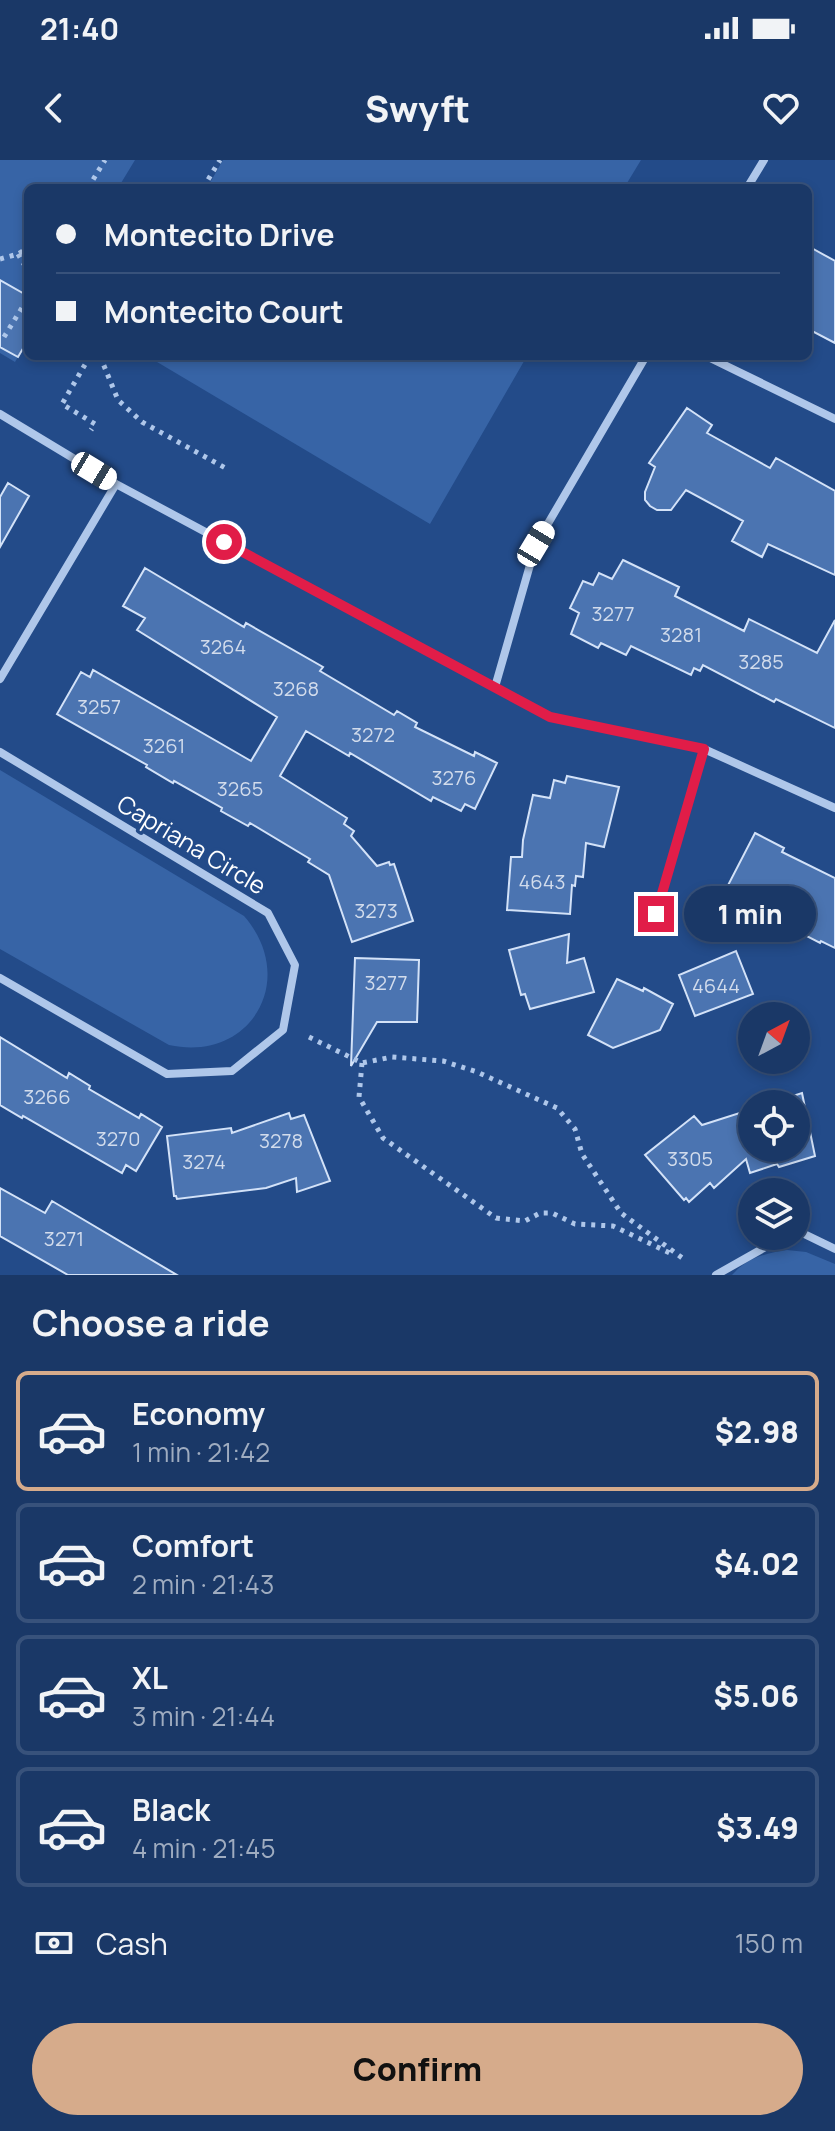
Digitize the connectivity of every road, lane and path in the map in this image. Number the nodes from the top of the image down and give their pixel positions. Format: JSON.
{"nodes":[{"id":1,"x":105,"y":160,"type":"edge"},
{"id":2,"x":220,"y":160,"type":"edge"},
{"id":3,"x":764,"y":160,"type":"edge"},
{"id":4,"x":90,"y":184,"type":"edge"},
{"id":5,"x":205,"y":184,"type":"edge"},
{"id":6,"x":749,"y":184,"type":"edge"},
{"id":7,"x":24,"y":250,"type":"edge"},
{"id":8,"x":18,"y":254,"type":"junction"},
{"id":9,"x":0,"y":259,"type":"edge"},
{"id":10,"x":24,"y":264,"type":"edge"},
{"id":11,"x":24,"y":304,"type":"edge"},
{"id":12,"x":4,"y":337,"type":"dead end"},
{"id":13,"x":88,"y":360,"type":"edge"},
{"id":14,"x":102,"y":360,"type":"edge"},
{"id":15,"x":644,"y":360,"type":"edge"},
{"id":16,"x":714,"y":360,"type":"edge"},
{"id":17,"x":0,"y":414,"type":"edge"},
{"id":18,"x":835,"y":419,"type":"edge"},
{"id":19,"x":91,"y":430,"type":"dead end"},
{"id":20,"x":229,"y":470,"type":"dead end"},
{"id":21,"x":116,"y":484,"type":"junction"},
{"id":22,"x":0,"y":679,"type":"edge"},
{"id":23,"x":495,"y":687,"type":"junction"},
{"id":24,"x":704,"y":749,"type":"junction"},
{"id":25,"x":0,"y":752,"type":"edge"},
{"id":26,"x":835,"y":808,"type":"edge"},
{"id":27,"x":656,"y":914,"type":"dead end"},
{"id":28,"x":0,"y":978,"type":"edge"},
{"id":29,"x":309,"y":1037,"type":"dead end"},
{"id":30,"x":362,"y":1063,"type":"junction"},
{"id":31,"x":810,"y":1237,"type":"edge"},
{"id":32,"x":835,"y":1249,"type":"edge"},
{"id":33,"x":760,"y":1250,"type":"edge"},
{"id":34,"x":716,"y":1275,"type":"edge"}],
"edges":[{"from":1,"to":4,"type":"path"},
{"from":2,"to":5,"type":"path"},
{"from":3,"to":6,"type":"street"},
{"from":7,"to":8,"type":"path"},
{"from":8,"to":9,"type":"path"},
{"from":8,"to":10,"type":"path"},
{"from":11,"to":12,"type":"path"},
{"from":13,"to":19,"type":"path"},
{"from":14,"to":20,"type":"path"},
{"from":15,"to":23,"type":"street"},
{"from":16,"to":18,"type":"street"},
{"from":17,"to":21,"type":"street"},
{"from":21,"to":22,"type":"street"},
{"from":21,"to":23,"type":"street"},
{"from":23,"to":24,"type":"street"},
{"from":24,"to":26,"type":"street"},
{"from":24,"to":27,"type":"street"},
{"from":25,"to":28,"type":"street","name":"Capriana Circle"},
{"from":29,"to":30,"type":"path"},
{"from":30,"to":30,"type":"path"},
{"from":31,"to":32,"type":"street"},
{"from":33,"to":34,"type":"street"}]}
